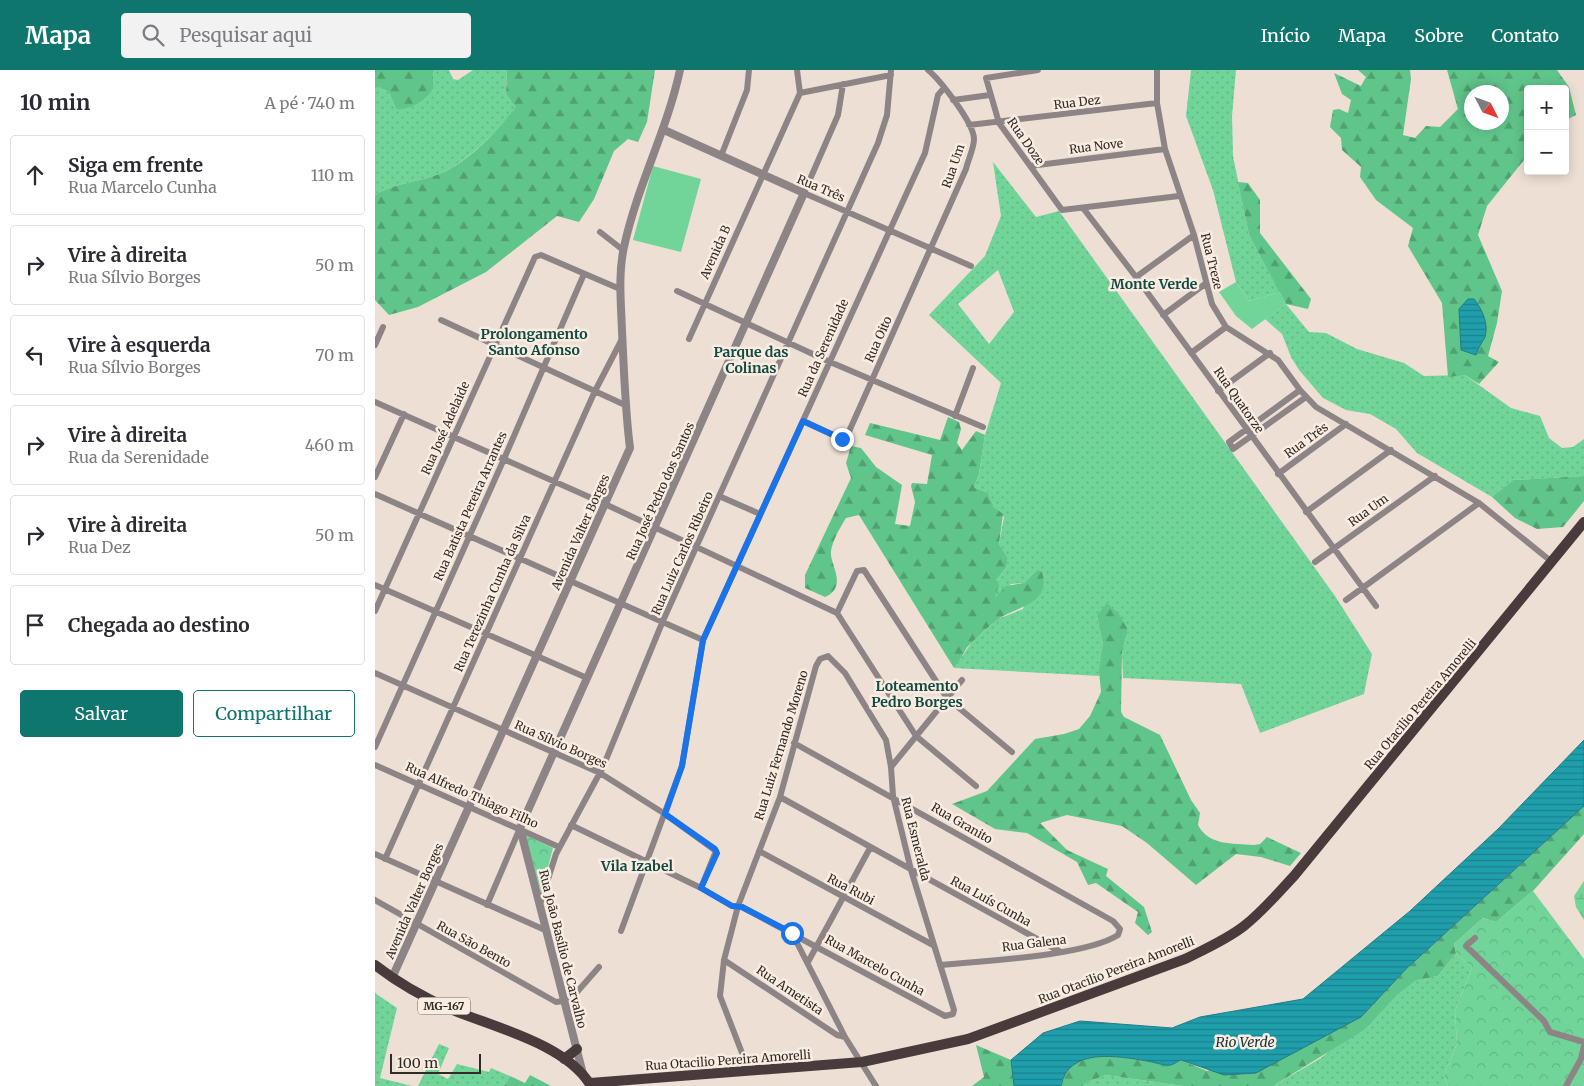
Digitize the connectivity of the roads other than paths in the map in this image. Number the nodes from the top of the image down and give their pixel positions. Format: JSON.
{"nodes":[{"id":1,"x":680,"y":70,"type":"edge"},
{"id":2,"x":749,"y":70,"type":"edge"},
{"id":3,"x":797,"y":70,"type":"edge"},
{"id":4,"x":928,"y":70,"type":"edge"},
{"id":5,"x":1038,"y":70,"type":"edge"},
{"id":6,"x":1157,"y":70,"type":"edge"},
{"id":7,"x":891,"y":72,"type":"edge"},
{"id":8,"x":843,"y":84,"type":"junction"},
{"id":9,"x":944,"y":88,"type":"junction"},
{"id":10,"x":800,"y":93,"type":"junction"},
{"id":11,"x":990,"y":95,"type":"junction"},
{"id":12,"x":953,"y":100,"type":"junction"},
{"id":13,"x":1157,"y":103,"type":"junction"},
{"id":14,"x":999,"y":123,"type":"junction"},
{"id":15,"x":969,"y":125,"type":"junction"},
{"id":16,"x":663,"y":130,"type":"junction"},
{"id":17,"x":1165,"y":150,"type":"junction"},
{"id":18,"x":721,"y":156,"type":"junction"},
{"id":19,"x":1030,"y":166,"type":"junction"},
{"id":20,"x":762,"y":175,"type":"junction"},
{"id":21,"x":804,"y":194,"type":"junction"},
{"id":22,"x":1179,"y":196,"type":"junction"},
{"id":23,"x":1083,"y":208,"type":"junction"},
{"id":24,"x":847,"y":212,"type":"junction"},
{"id":25,"x":889,"y":230,"type":"junction"},
{"id":26,"x":600,"y":232,"type":"dead end"},
{"id":27,"x":1195,"y":235,"type":"junction"},
{"id":28,"x":931,"y":249,"type":"junction"},
{"id":29,"x":623,"y":250,"type":"junction"},
{"id":30,"x":971,"y":266,"type":"dead end"},
{"id":31,"x":584,"y":274,"type":"junction"},
{"id":32,"x":1136,"y":277,"type":"junction"},
{"id":33,"x":1205,"y":284,"type":"junction"},
{"id":34,"x":620,"y":289,"type":"junction"},
{"id":35,"x":677,"y":292,"type":"dead end"},
{"id":36,"x":704,"y":304,"type":"junction"},
{"id":37,"x":1163,"y":315,"type":"junction"},
{"id":38,"x":441,"y":320,"type":"dead end"},
{"id":39,"x":746,"y":324,"type":"junction"},
{"id":40,"x":383,"y":327,"type":"dead end"},
{"id":41,"x":1225,"y":328,"type":"junction"},
{"id":42,"x":622,"y":338,"type":"junction"},
{"id":43,"x":689,"y":339,"type":"dead end"},
{"id":44,"x":494,"y":343,"type":"junction"},
{"id":45,"x":788,"y":343,"type":"junction"},
{"id":46,"x":375,"y":345,"type":"edge"},
{"id":47,"x":1191,"y":353,"type":"junction"},
{"id":48,"x":1270,"y":353,"type":"junction"},
{"id":49,"x":830,"y":362,"type":"junction"},
{"id":50,"x":543,"y":365,"type":"junction"},
{"id":51,"x":973,"y":368,"type":"dead end"},
{"id":52,"x":872,"y":380,"type":"junction"},
{"id":53,"x":1300,"y":390,"type":"junction"},
{"id":54,"x":595,"y":391,"type":"junction"},
{"id":55,"x":1218,"y":391,"type":"junction"},
{"id":56,"x":1306,"y":397,"type":"junction"},
{"id":57,"x":375,"y":402,"type":"edge"},
{"id":58,"x":625,"y":405,"type":"junction"},
{"id":59,"x":404,"y":414,"type":"junction"},
{"id":60,"x":955,"y":416,"type":"junction"},
{"id":61,"x":803,"y":421,"type":"junction"},
{"id":62,"x":1346,"y":424,"type":"junction"},
{"id":63,"x":983,"y":427,"type":"dead end"},
{"id":64,"x":1246,"y":429,"type":"junction"},
{"id":65,"x":454,"y":436,"type":"junction"},
{"id":66,"x":1251,"y":437,"type":"junction"},
{"id":67,"x":1391,"y":450,"type":"junction"},
{"id":68,"x":504,"y":459,"type":"junction"},
{"id":69,"x":1278,"y":474,"type":"junction"},
{"id":70,"x":1435,"y":476,"type":"junction"},
{"id":71,"x":375,"y":477,"type":"edge"},
{"id":72,"x":555,"y":481,"type":"junction"},
{"id":73,"x":375,"y":494,"type":"edge"},
{"id":74,"x":719,"y":496,"type":"junction"},
{"id":75,"x":1479,"y":503,"type":"junction"},
{"id":76,"x":605,"y":504,"type":"junction"},
{"id":77,"x":1306,"y":512,"type":"junction"},
{"id":78,"x":420,"y":513,"type":"junction"},
{"id":79,"x":760,"y":514,"type":"junction"},
{"id":80,"x":1584,"y":522,"type":"edge"},
{"id":81,"x":656,"y":527,"type":"junction"},
{"id":82,"x":471,"y":535,"type":"junction"},
{"id":83,"x":696,"y":547,"type":"junction"},
{"id":84,"x":1333,"y":550,"type":"junction"},
{"id":85,"x":520,"y":558,"type":"junction"},
{"id":86,"x":1315,"y":562,"type":"dead end"},
{"id":87,"x":1552,"y":562,"type":"junction"},
{"id":88,"x":738,"y":566,"type":"junction"},
{"id":89,"x":571,"y":580,"type":"junction"},
{"id":90,"x":375,"y":585,"type":"edge"},
{"id":91,"x":1362,"y":588,"type":"junction"},
{"id":92,"x":385,"y":589,"type":"junction"},
{"id":93,"x":1346,"y":600,"type":"dead end"},
{"id":94,"x":621,"y":604,"type":"junction"},
{"id":95,"x":1376,"y":606,"type":"dead end"},
{"id":96,"x":375,"y":611,"type":"edge"},
{"id":97,"x":436,"y":611,"type":"junction"},
{"id":98,"x":837,"y":613,"type":"junction"},
{"id":99,"x":662,"y":623,"type":"junction"},
{"id":100,"x":486,"y":634,"type":"junction"},
{"id":101,"x":703,"y":640,"type":"junction"},
{"id":102,"x":536,"y":656,"type":"junction"},
{"id":103,"x":824,"y":656,"type":"joint"},
{"id":104,"x":375,"y":673,"type":"edge"},
{"id":105,"x":587,"y":678,"type":"junction"},
{"id":106,"x":962,"y":680,"type":"dead end"},
{"id":107,"x":402,"y":686,"type":"junction"},
{"id":108,"x":947,"y":698,"type":"junction"},
{"id":109,"x":453,"y":708,"type":"junction"},
{"id":110,"x":503,"y":730,"type":"junction"},
{"id":111,"x":916,"y":736,"type":"junction"},
{"id":112,"x":793,"y":743,"type":"junction"},
{"id":113,"x":375,"y":747,"type":"edge"},
{"id":114,"x":1012,"y":752,"type":"dead end"},
{"id":115,"x":554,"y":753,"type":"junction"},
{"id":116,"x":375,"y":765,"type":"edge"},
{"id":117,"x":891,"y":766,"type":"junction"},
{"id":118,"x":600,"y":773,"type":"junction"},
{"id":119,"x":417,"y":784,"type":"junction"},
{"id":120,"x":976,"y":786,"type":"dead end"},
{"id":121,"x":893,"y":796,"type":"junction"},
{"id":122,"x":779,"y":797,"type":"junction"},
{"id":123,"x":468,"y":806,"type":"junction"},
{"id":124,"x":665,"y":814,"type":"junction"},
{"id":125,"x":571,"y":825,"type":"junction"},
{"id":126,"x":519,"y":828,"type":"junction"},
{"id":127,"x":559,"y":847,"type":"junction"},
{"id":128,"x":870,"y":848,"type":"junction"},
{"id":129,"x":759,"y":851,"type":"junction"},
{"id":130,"x":375,"y":854,"type":"edge"},
{"id":131,"x":385,"y":859,"type":"junction"},
{"id":132,"x":647,"y":862,"type":"junction"},
{"id":133,"x":911,"y":870,"type":"junction"},
{"id":134,"x":435,"y":880,"type":"junction"},
{"id":135,"x":701,"y":888,"type":"junction"},
{"id":136,"x":843,"y":898,"type":"junction"},
{"id":137,"x":375,"y":900,"type":"edge"},
{"id":138,"x":487,"y":904,"type":"junction"},
{"id":139,"x":540,"y":904,"type":"junction"},
{"id":140,"x":738,"y":906,"type":"junction"},
{"id":141,"x":416,"y":924,"type":"junction"},
{"id":142,"x":1117,"y":925,"type":"joint"},
{"id":143,"x":545,"y":930,"type":"junction"},
{"id":144,"x":621,"y":931,"type":"dead end"},
{"id":145,"x":792,"y":933,"type":"junction"},
{"id":146,"x":1475,"y":938,"type":"dead end"},
{"id":147,"x":933,"y":945,"type":"junction"},
{"id":148,"x":816,"y":946,"type":"junction"},
{"id":149,"x":1060,"y":951,"type":"junction"},
{"id":150,"x":724,"y":960,"type":"junction"},
{"id":151,"x":808,"y":962,"type":"junction"},
{"id":152,"x":375,"y":965,"type":"edge"},
{"id":153,"x":940,"y":965,"type":"junction"},
{"id":154,"x":599,"y":968,"type":"dead end"},
{"id":155,"x":392,"y":978,"type":"junction"},
{"id":156,"x":564,"y":1001,"type":"junction"},
{"id":157,"x":953,"y":1014,"type":"joint"},
{"id":158,"x":845,"y":1037,"type":"junction"},
{"id":159,"x":1584,"y":1044,"type":"edge"},
{"id":160,"x":577,"y":1049,"type":"junction"},
{"id":161,"x":564,"y":1059,"type":"junction"},
{"id":162,"x":862,"y":1062,"type":"junction"},
{"id":163,"x":749,"y":1071,"type":"junction"},
{"id":164,"x":588,"y":1082,"type":"edge"},
{"id":165,"x":877,"y":1086,"type":"edge"},
{"id":166,"x":1566,"y":1086,"type":"edge"}],
"edges":[{"from":1,"to":16,"type":"street","name":"Avenida Valter Borges"},
{"from":2,"to":18,"type":"street"},
{"from":3,"to":10,"type":"street"},
{"from":4,"to":9,"type":"street","name":"Rua Um"},
{"from":5,"to":11,"type":"street","name":"Rua Doze"},
{"from":6,"to":13,"type":"street","name":"Rua Treze"},
{"from":7,"to":8,"type":"street"},
{"from":7,"to":24,"type":"street","name":"Rua Luiz Carlos Ribeiro"},
{"from":8,"to":10,"type":"street"},
{"from":8,"to":21,"type":"street","name":"Rua José Pedro dos Santos"},
{"from":9,"to":12,"type":"street","name":"Rua Um"},
{"from":9,"to":25,"type":"street","name":"Rua da Serenidade"},
{"from":10,"to":20,"type":"street","name":"Avenida B"},
{"from":11,"to":12,"type":"street"},
{"from":11,"to":14,"type":"street","name":"Rua Doze"},
{"from":12,"to":15,"type":"street","name":"Rua Um"},
{"from":13,"to":14,"type":"street","name":"Rua Dez"},
{"from":13,"to":17,"type":"street","name":"Rua Treze"},
{"from":14,"to":15,"type":"street","name":"Rua Dez"},
{"from":14,"to":19,"type":"street","name":"Rua Doze"},
{"from":15,"to":28,"type":"street","name":"Rua Um"},
{"from":16,"to":18,"type":"street","name":"Rua Três"},
{"from":16,"to":29,"type":"street","name":"Avenida Valter Borges"},
{"from":17,"to":19,"type":"street","name":"Rua Nove"},
{"from":17,"to":22,"type":"street","name":"Rua Treze"},
{"from":18,"to":20,"type":"street","name":"Rua Três"},
{"from":19,"to":23,"type":"street","name":"Rua Doze"},
{"from":20,"to":21,"type":"street","name":"Rua Três"},
{"from":20,"to":36,"type":"street","name":"Avenida B"},
{"from":21,"to":24,"type":"street","name":"Rua Três"},
{"from":21,"to":39,"type":"street","name":"Rua José Pedro dos Santos"},
{"from":22,"to":23,"type":"street"},
{"from":22,"to":27,"type":"street","name":"Rua Treze"},
{"from":23,"to":32,"type":"street","name":"Rua Quatorze"},
{"from":24,"to":25,"type":"street","name":"Rua Três"},
{"from":24,"to":45,"type":"street","name":"Rua Luiz Carlos Ribeiro"},
{"from":25,"to":28,"type":"street","name":"Rua Três"},
{"from":25,"to":49,"type":"street","name":"Rua da Serenidade"},
{"from":26,"to":29,"type":"street"},
{"from":27,"to":32,"type":"street"},
{"from":27,"to":33,"type":"street","name":"Rua Treze"},
{"from":28,"to":30,"type":"street","name":"Rua Três"},
{"from":28,"to":52,"type":"street","name":"Rua Oito"},
{"from":29,"to":34,"type":"street","name":"Avenida Valter Borges"},
{"from":31,"to":34,"type":"street"},
{"from":31,"to":44,"type":"street","name":"Rua José Adelaide"},
{"from":31,"to":50,"type":"street","name":"Rua Batista Pereira Arrantes"},
{"from":32,"to":37,"type":"street","name":"Rua Quatorze"},
{"from":33,"to":37,"type":"street"},
{"from":33,"to":41,"type":"street","name":"Rua Treze"},
{"from":34,"to":42,"type":"street","name":"Avenida Valter Borges"},
{"from":35,"to":36,"type":"street"},
{"from":36,"to":39,"type":"street"},
{"from":36,"to":43,"type":"street","name":"Avenida B"},
{"from":37,"to":47,"type":"street","name":"Rua Quatorze"},
{"from":38,"to":44,"type":"street"},
{"from":39,"to":45,"type":"street"},
{"from":39,"to":81,"type":"street","name":"Rua José Pedro dos Santos"},
{"from":40,"to":46,"type":"street"},
{"from":41,"to":47,"type":"street"},
{"from":41,"to":48,"type":"street"},
{"from":42,"to":54,"type":"street","name":"Rua Terezinha Cunha da Silva"},
{"from":42,"to":58,"type":"street","name":"Avenida Valter Borges"},
{"from":44,"to":50,"type":"street"},
{"from":44,"to":65,"type":"street","name":"Rua José Adelaide"},
{"from":45,"to":49,"type":"street"},
{"from":45,"to":74,"type":"street","name":"Rua Luiz Carlos Ribeiro"},
{"from":47,"to":55,"type":"street","name":"Rua Quatorze"},
{"from":48,"to":53,"type":"street"},
{"from":48,"to":55,"type":"street"},
{"from":49,"to":52,"type":"street"},
{"from":49,"to":61,"type":"street","name":"Rua da Serenidade"},
{"from":50,"to":54,"type":"street"},
{"from":50,"to":68,"type":"street","name":"Rua Batista Pereira Arrantes"},
{"from":51,"to":60,"type":"street"},
{"from":52,"to":60,"type":"street"},
{"from":52,"to":61,"type":"street","name":"Rua Oito"},
{"from":53,"to":56,"type":"street"},
{"from":53,"to":64,"type":"street"},
{"from":54,"to":58,"type":"street"},
{"from":54,"to":72,"type":"street","name":"Rua Terezinha Cunha da Silva"},
{"from":55,"to":64,"type":"street","name":"Rua Quatorze"},
{"from":56,"to":62,"type":"street"},
{"from":56,"to":66,"type":"street"},
{"from":57,"to":59,"type":"street"},
{"from":58,"to":76,"type":"street","name":"Avenida Valter Borges"},
{"from":59,"to":65,"type":"street"},
{"from":59,"to":71,"type":"street"},
{"from":60,"to":63,"type":"street"},
{"from":61,"to":79,"type":"street","name":"Rua da Serenidade"},
{"from":62,"to":67,"type":"street"},
{"from":62,"to":69,"type":"street","name":"Rua Três"},
{"from":64,"to":66,"type":"street","name":"Rua Quatorze"},
{"from":64,"to":66,"type":"street"},
{"from":65,"to":68,"type":"street"},
{"from":65,"to":78,"type":"street","name":"Rua José Adelaide"},
{"from":66,"to":69,"type":"street","name":"Rua Quatorze"},
{"from":67,"to":70,"type":"street"},
{"from":67,"to":77,"type":"street"},
{"from":68,"to":72,"type":"street"},
{"from":68,"to":82,"type":"street","name":"Rua Batista Pereira Arrantes"},
{"from":69,"to":77,"type":"street","name":"Rua Quatorze"},
{"from":70,"to":75,"type":"street"},
{"from":70,"to":84,"type":"street","name":"Rua Um"},
{"from":72,"to":76,"type":"street"},
{"from":72,"to":85,"type":"street","name":"Rua Terezinha Cunha da Silva"},
{"from":73,"to":78,"type":"street"},
{"from":74,"to":79,"type":"street"},
{"from":74,"to":83,"type":"street","name":"Rua Luiz Carlos Ribeiro"},
{"from":75,"to":87,"type":"street"},
{"from":75,"to":91,"type":"street"},
{"from":76,"to":81,"type":"street"},
{"from":76,"to":89,"type":"street","name":"Avenida Valter Borges"},
{"from":77,"to":84,"type":"street","name":"Rua Quatorze"},
{"from":78,"to":82,"type":"street"},
{"from":78,"to":92,"type":"street","name":"Rua José Adelaide"},
{"from":79,"to":88,"type":"street","name":"Rua da Serenidade"},
{"from":80,"to":87,"type":"main road","name":"Rua Otacilio Pereira Amorelli"},
{"from":81,"to":83,"type":"street"},
{"from":81,"to":94,"type":"street","name":"Rua José Pedro dos Santos"},
{"from":82,"to":85,"type":"street"},
{"from":82,"to":97,"type":"street","name":"Rua Batista Pereira Arrantes"},
{"from":83,"to":88,"type":"street"},
{"from":83,"to":99,"type":"street","name":"Rua Luiz Carlos Ribeiro"},
{"from":84,"to":86,"type":"street","name":"Rua Um"},
{"from":84,"to":91,"type":"street","name":"Rua Quatorze"},
{"from":85,"to":89,"type":"street"},
{"from":85,"to":100,"type":"street","name":"Rua Terezinha Cunha da Silva"},
{"from":87,"to":162,"type":"main road","name":"Rua Otacilio Pereira Amorelli"},
{"from":88,"to":98,"type":"street"},
{"from":88,"to":101,"type":"street","name":"Rua da Serenidade"},
{"from":89,"to":94,"type":"street"},
{"from":89,"to":102,"type":"street","name":"Avenida Valter Borges"},
{"from":90,"to":92,"type":"street"},
{"from":91,"to":93,"type":"street"},
{"from":91,"to":95,"type":"street","name":"Rua Quatorze"},
{"from":92,"to":96,"type":"street","name":"Rua José Adelaide"},
{"from":92,"to":97,"type":"street"},
{"from":94,"to":99,"type":"street"},
{"from":94,"to":105,"type":"street","name":"Rua José Pedro dos Santos"},
{"from":97,"to":100,"type":"street"},
{"from":97,"to":107,"type":"street","name":"Rua Batista Pereira Arrantes"},
{"from":98,"to":108,"type":"street"},
{"from":98,"to":111,"type":"street"},
{"from":99,"to":101,"type":"street"},
{"from":99,"to":118,"type":"street","name":"Rua Luiz Carlos Ribeiro"},
{"from":100,"to":102,"type":"street"},
{"from":100,"to":109,"type":"street","name":"Rua Terezinha Cunha da Silva"},
{"from":101,"to":124,"type":"street","name":"Rua da Serenidade"},
{"from":102,"to":105,"type":"street"},
{"from":102,"to":110,"type":"street","name":"Avenida Valter Borges"},
{"from":103,"to":112,"type":"street","name":"Rua Luiz Fernando Moreno"},
{"from":103,"to":117,"type":"street","name":"Rua Esmeralda"},
{"from":104,"to":107,"type":"street","name":"Rua Sílvio Borges"},
{"from":105,"to":115,"type":"street","name":"Rua José Pedro dos Santos"},
{"from":106,"to":108,"type":"street"},
{"from":107,"to":109,"type":"street","name":"Rua Sílvio Borges"},
{"from":107,"to":113,"type":"street","name":"Rua Batista Pereira Arrantes"},
{"from":108,"to":111,"type":"street"},
{"from":108,"to":114,"type":"street"},
{"from":109,"to":110,"type":"street","name":"Rua Sílvio Borges"},
{"from":109,"to":119,"type":"street","name":"Rua Terezinha Cunha da Silva"},
{"from":110,"to":115,"type":"street","name":"Rua Sílvio Borges"},
{"from":110,"to":123,"type":"street","name":"Avenida Valter Borges"},
{"from":111,"to":117,"type":"street"},
{"from":111,"to":120,"type":"street"},
{"from":112,"to":121,"type":"street","name":"Rua Granito"},
{"from":112,"to":122,"type":"street","name":"Rua Luiz Fernando Moreno"},
{"from":115,"to":118,"type":"street","name":"Rua Sílvio Borges"},
{"from":115,"to":126,"type":"street","name":"Rua José Pedro dos Santos"},
{"from":116,"to":119,"type":"street","name":"Rua Alfredo Thiago Filho"},
{"from":117,"to":121,"type":"street","name":"Rua Esmeralda"},
{"from":118,"to":124,"type":"street","name":"Rua Sílvio Borges"},
{"from":118,"to":125,"type":"street","name":"Rua Luiz Carlos Ribeiro"},
{"from":119,"to":123,"type":"street","name":"Rua Alfredo Thiago Filho"},
{"from":119,"to":131,"type":"street","name":"Rua Terezinha Cunha da Silva"},
{"from":121,"to":133,"type":"street","name":"Rua Esmeralda"},
{"from":121,"to":142,"type":"street","name":"Rua Granito"},
{"from":122,"to":128,"type":"street","name":"Rua Luís Cunha"},
{"from":122,"to":129,"type":"street","name":"Rua Luiz Fernando Moreno"},
{"from":123,"to":126,"type":"street","name":"Rua Alfredo Thiago Filho"},
{"from":123,"to":134,"type":"street","name":"Avenida Valter Borges"},
{"from":124,"to":132,"type":"street","name":"Rua da Serenidade"},
{"from":124,"to":135,"type":"street","name":"Rua Sílvio Borges"},
{"from":125,"to":127,"type":"street","name":"Rua Luiz Carlos Ribeiro"},
{"from":125,"to":132,"type":"street","name":"Rua Marcelo Cunha"},
{"from":126,"to":127,"type":"street","name":"Rua Alfredo Thiago Filho"},
{"from":126,"to":138,"type":"street","name":"Rua José Pedro dos Santos"},
{"from":126,"to":139,"type":"street","name":"Rua João Basílio de Carvalho"},
{"from":127,"to":139,"type":"street","name":"Rua Luiz Carlos Ribeiro"},
{"from":128,"to":133,"type":"street","name":"Rua Luís Cunha"},
{"from":128,"to":136,"type":"street"},
{"from":129,"to":136,"type":"street","name":"Rua Rubi"},
{"from":129,"to":140,"type":"street","name":"Rua Luiz Fernando Moreno"},
{"from":130,"to":131,"type":"street"},
{"from":131,"to":134,"type":"street"},
{"from":132,"to":135,"type":"street","name":"Rua Marcelo Cunha"},
{"from":132,"to":144,"type":"street","name":"Rua da Serenidade"},
{"from":133,"to":147,"type":"street","name":"Rua Esmeralda"},
{"from":133,"to":149,"type":"street","name":"Rua Luís Cunha"},
{"from":134,"to":138,"type":"street"},
{"from":134,"to":141,"type":"street","name":"Avenida Valter Borges"},
{"from":135,"to":140,"type":"street","name":"Rua Marcelo Cunha"},
{"from":136,"to":147,"type":"street","name":"Rua Rubi"},
{"from":136,"to":148,"type":"street"},
{"from":137,"to":141,"type":"street","name":"Rua São Bento"},
{"from":138,"to":143,"type":"street"},
{"from":139,"to":143,"type":"street","name":"Rua João Basílio de Carvalho"},
{"from":140,"to":145,"type":"street","name":"Rua Marcelo Cunha"},
{"from":140,"to":150,"type":"street","name":"Rua Luiz Fernando Moreno"},
{"from":141,"to":155,"type":"street","name":"Avenida Valter Borges"},
{"from":141,"to":156,"type":"street","name":"Rua São Bento"},
{"from":142,"to":149,"type":"street","name":"Rua Galena"},
{"from":143,"to":156,"type":"street","name":"Rua João Basílio de Carvalho"},
{"from":145,"to":148,"type":"street","name":"Rua Marcelo Cunha"},
{"from":145,"to":151,"type":"street"},
{"from":146,"to":159,"type":"street"},
{"from":147,"to":153,"type":"street","name":"Rua Esmeralda"},
{"from":148,"to":151,"type":"street"},
{"from":148,"to":157,"type":"street","name":"Rua Marcelo Cunha"},
{"from":149,"to":153,"type":"street","name":"Rua Galena"},
{"from":150,"to":158,"type":"street","name":"Rua Ametista"},
{"from":150,"to":163,"type":"street","name":"Rua Luiz Fernando Moreno"},
{"from":151,"to":158,"type":"street"},
{"from":152,"to":155,"type":"main road","number":"MG-167"},
{"from":153,"to":157,"type":"street","name":"Rua Esmeralda"},
{"from":154,"to":156,"type":"street"},
{"from":155,"to":161,"type":"main road","number":"MG-167"},
{"from":156,"to":160,"type":"street","name":"Rua João Basílio de Carvalho"},
{"from":158,"to":162,"type":"street"},
{"from":159,"to":166,"type":"street"},
{"from":160,"to":161,"type":"main road"},
{"from":160,"to":164,"type":"street","name":"Rua João Basílio de Carvalho"},
{"from":161,"to":164,"type":"main road","number":"MG-167"},
{"from":162,"to":163,"type":"main road","name":"Rua Otacilio Pereira Amorelli"},
{"from":162,"to":165,"type":"street"},
{"from":163,"to":164,"type":"main road","name":"Rua Otacilio Pereira Amorelli"}]}
